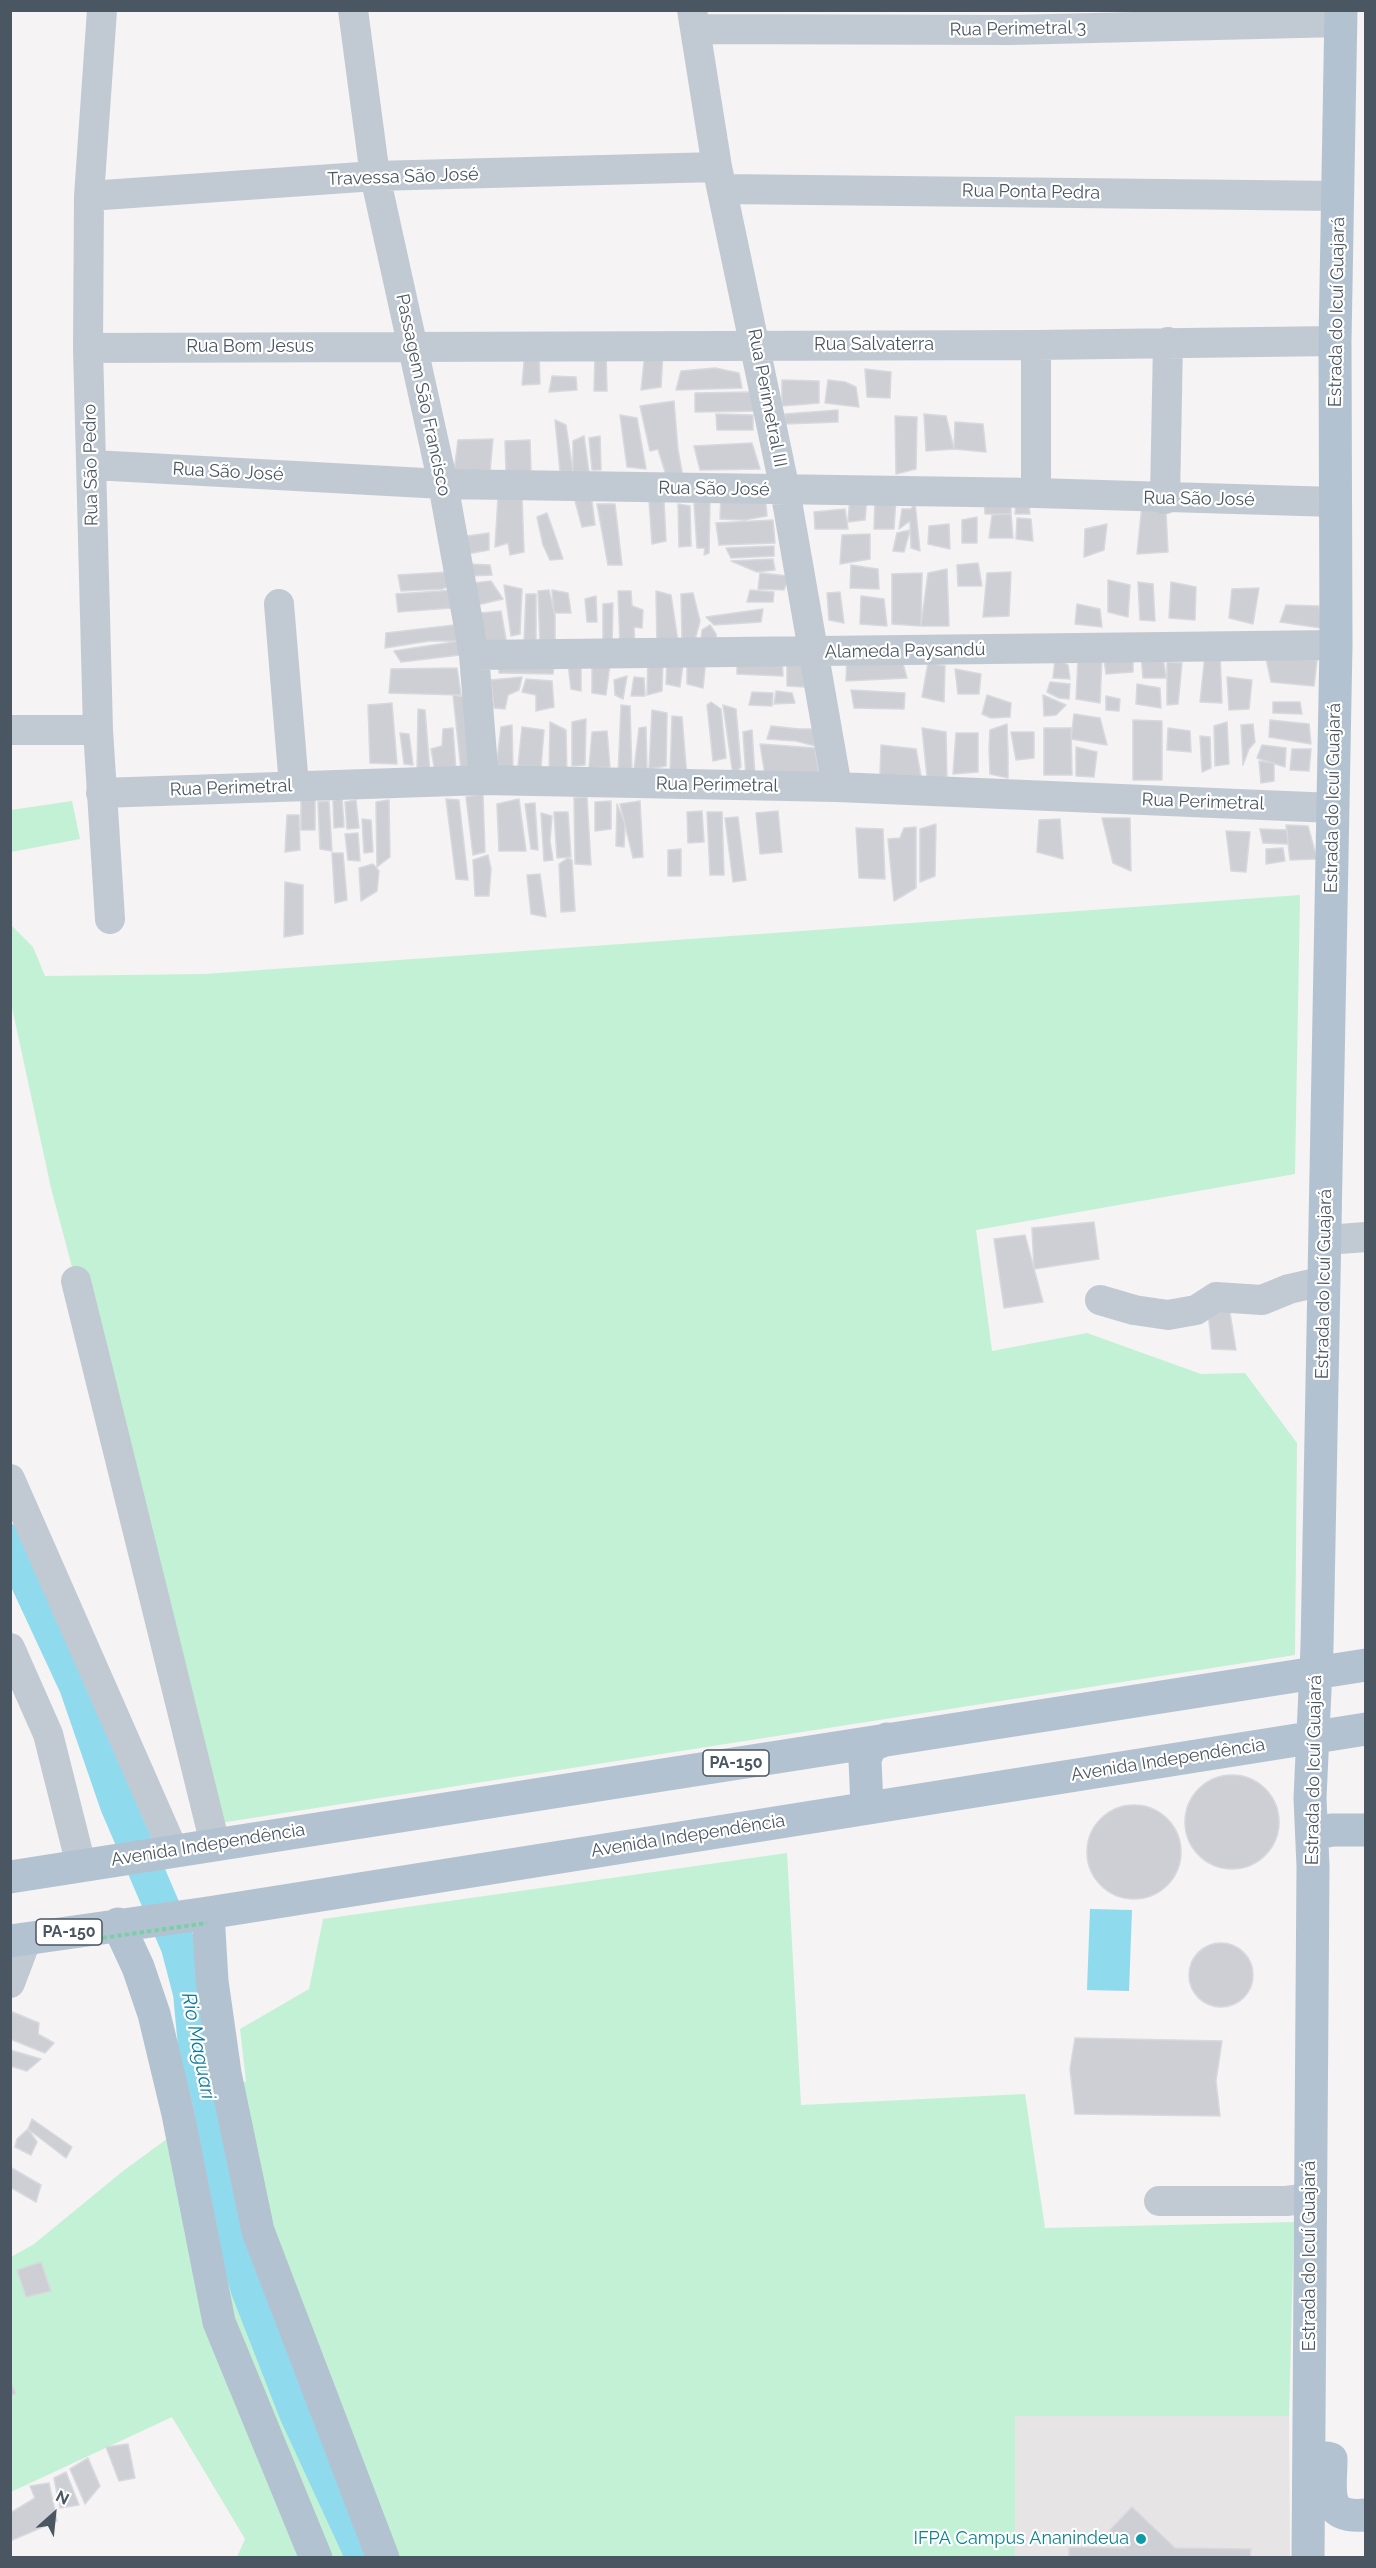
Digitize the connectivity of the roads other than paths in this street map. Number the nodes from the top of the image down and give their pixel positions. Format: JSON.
{"nodes":[{"id":1,"x":102,"y":10,"type":"edge"},
{"id":2,"x":353,"y":10,"type":"edge"},
{"id":3,"x":1349,"y":17,"type":"edge"},
{"id":4,"x":693,"y":20,"type":"edge"},
{"id":5,"x":375,"y":176,"type":"junction"},
{"id":6,"x":720,"y":178,"type":"junction"},
{"id":7,"x":89,"y":196,"type":"junction"},
{"id":8,"x":1339,"y":196,"type":"junction"},
{"id":9,"x":1335,"y":341,"type":"junction"},
{"id":10,"x":1168,"y":342,"type":"junction"},
{"id":11,"x":756,"y":344,"type":"junction"},
{"id":12,"x":1036,"y":345,"type":"junction"},
{"id":13,"x":412,"y":347,"type":"junction"},
{"id":14,"x":88,"y":348,"type":"junction"},
{"id":15,"x":93,"y":465,"type":"junction"},
{"id":16,"x":443,"y":484,"type":"junction"},
{"id":17,"x":785,"y":490,"type":"junction"},
{"id":18,"x":1036,"y":493,"type":"junction"},
{"id":19,"x":1165,"y":499,"type":"junction"},
{"id":20,"x":1335,"y":502,"type":"junction"},
{"id":21,"x":279,"y":604,"type":"dead end"},
{"id":22,"x":1336,"y":645,"type":"junction"},
{"id":23,"x":815,"y":652,"type":"junction"},
{"id":24,"x":474,"y":655,"type":"junction"},
{"id":25,"x":10,"y":730,"type":"edge"},
{"id":26,"x":98,"y":730,"type":"junction"},
{"id":27,"x":484,"y":780,"type":"junction"},
{"id":28,"x":294,"y":786,"type":"junction"},
{"id":29,"x":837,"y":787,"type":"junction"},
{"id":30,"x":101,"y":793,"type":"junction"},
{"id":31,"x":1333,"y":807,"type":"junction"},
{"id":32,"x":110,"y":919,"type":"dead end"},
{"id":33,"x":1365,"y":1237,"type":"edge"},
{"id":34,"x":1326,"y":1240,"type":"junction"},
{"id":35,"x":76,"y":1281,"type":"dead end"},
{"id":36,"x":1324,"y":1281,"type":"junction"},
{"id":37,"x":1100,"y":1300,"type":"dead end"},
{"id":38,"x":10,"y":1479,"type":"edge"},
{"id":39,"x":10,"y":1648,"type":"edge"},
{"id":40,"x":1365,"y":1665,"type":"edge"},
{"id":41,"x":1314,"y":1674,"type":"junction"},
{"id":42,"x":1365,"y":1729,"type":"edge"},
{"id":43,"x":887,"y":1739,"type":"junction"},
{"id":44,"x":1313,"y":1739,"type":"junction"},
{"id":45,"x":867,"y":1807,"type":"junction"},
{"id":46,"x":1365,"y":1830,"type":"edge"},
{"id":47,"x":1312,"y":1834,"type":"junction"},
{"id":48,"x":215,"y":1844,"type":"junction"},
{"id":49,"x":166,"y":1852,"type":"junction"},
{"id":50,"x":90,"y":1864,"type":"junction"},
{"id":51,"x":10,"y":1876,"type":"edge"},
{"id":52,"x":207,"y":1918,"type":"junction"},
{"id":53,"x":114,"y":1929,"type":"junction"},
{"id":54,"x":19,"y":1940,"type":"edge"},
{"id":55,"x":10,"y":1983,"type":"edge"},
{"id":56,"x":1310,"y":2198,"type":"junction"},
{"id":57,"x":1159,"y":2201,"type":"dead end"},
{"id":58,"x":1309,"y":2450,"type":"junction"},
{"id":59,"x":1365,"y":2515,"type":"edge"},
{"id":60,"x":316,"y":2558,"type":"edge"},
{"id":61,"x":383,"y":2558,"type":"edge"},
{"id":62,"x":1308,"y":2558,"type":"edge"}],
"edges":[{"from":1,"to":7,"type":"street","name":"Rua São Pedro"},
{"from":2,"to":5,"type":"street","name":"Passagem São Francisco"},
{"from":3,"to":4,"type":"street","name":"Rua Perimetral 3"},
{"from":3,"to":8,"type":"main road","name":"Estrada do Icuí Guajará"},
{"from":4,"to":6,"type":"street","name":"Rua Perimetral III"},
{"from":5,"to":6,"type":"street","name":"Travessa São José"},
{"from":5,"to":7,"type":"street","name":"Travessa São José"},
{"from":5,"to":13,"type":"street","name":"Passagem São Francisco"},
{"from":6,"to":8,"type":"street","name":"Rua Ponta Pedra"},
{"from":6,"to":11,"type":"street","name":"Rua Perimetral III"},
{"from":7,"to":14,"type":"street","name":"Rua São Pedro"},
{"from":8,"to":9,"type":"main road","name":"Estrada do Icuí Guajará"},
{"from":9,"to":10,"type":"street","name":"Rua Salvaterra"},
{"from":9,"to":20,"type":"main road","name":"Estrada do Icuí Guajará"},
{"from":10,"to":12,"type":"street","name":"Rua Salvaterra"},
{"from":10,"to":19,"type":"street"},
{"from":11,"to":12,"type":"street","name":"Rua Salvaterra"},
{"from":11,"to":13,"type":"street","name":"Rua Salvaterra"},
{"from":11,"to":17,"type":"street","name":"Rua Perimetral III"},
{"from":12,"to":18,"type":"street"},
{"from":13,"to":14,"type":"street","name":"Rua Bom Jesus"},
{"from":13,"to":16,"type":"street","name":"Passagem São Francisco"},
{"from":14,"to":15,"type":"street","name":"Rua São Pedro"},
{"from":15,"to":16,"type":"street","name":"Rua São José"},
{"from":15,"to":26,"type":"street","name":"Rua São Pedro"},
{"from":16,"to":17,"type":"street","name":"Rua São José"},
{"from":16,"to":24,"type":"street","name":"Passagem São Francisco"},
{"from":17,"to":18,"type":"street","name":"Rua São José"},
{"from":17,"to":23,"type":"street","name":"Rua Perimetral III"},
{"from":18,"to":19,"type":"street","name":"Rua São José"},
{"from":19,"to":20,"type":"street","name":"Rua São José"},
{"from":20,"to":22,"type":"main road","name":"Estrada do Icuí Guajará"},
{"from":21,"to":28,"type":"street"},
{"from":22,"to":23,"type":"street","name":"Alameda Paysandú"},
{"from":22,"to":31,"type":"main road","name":"Estrada do Icuí Guajará"},
{"from":23,"to":24,"type":"street","name":"Alameda Paysandú"},
{"from":23,"to":29,"type":"street","name":"Rua Perimetral III"},
{"from":24,"to":27,"type":"street","name":"Passagem São Francisco"},
{"from":25,"to":26,"type":"street"},
{"from":26,"to":30,"type":"street","name":"Rua São Pedro"},
{"from":27,"to":28,"type":"street","name":"Rua Perimetral"},
{"from":27,"to":29,"type":"street","name":"Rua Perimetral"},
{"from":28,"to":30,"type":"street","name":"Rua Perimetral"},
{"from":29,"to":31,"type":"street","name":"Rua Perimetral"},
{"from":30,"to":32,"type":"street","name":"Rua São Pedro"},
{"from":31,"to":34,"type":"main road","name":"Estrada do Icuí Guajará"},
{"from":33,"to":34,"type":"street"},
{"from":34,"to":36,"type":"main road","name":"Estrada do Icuí Guajará"},
{"from":35,"to":48,"type":"street"},
{"from":36,"to":37,"type":"street"},
{"from":36,"to":41,"type":"main road","name":"Estrada do Icuí Guajará"},
{"from":38,"to":49,"type":"street"},
{"from":39,"to":50,"type":"street"},
{"from":40,"to":41,"type":"main road","name":"Avenida Independência","number":"PA-150"},
{"from":41,"to":43,"type":"main road","name":"Avenida Independência","number":"PA-150"},
{"from":41,"to":44,"type":"main road","name":"Estrada do Icuí Guajará"},
{"from":42,"to":44,"type":"main road","name":"Avenida Independência","number":"PA-150"},
{"from":43,"to":45,"type":"main road"},
{"from":43,"to":48,"type":"main road","name":"Avenida Independência","number":"PA-150"},
{"from":44,"to":45,"type":"main road","name":"Avenida Independência","number":"PA-150"},
{"from":44,"to":47,"type":"main road","name":"Estrada do Icuí Guajará"},
{"from":45,"to":52,"type":"main road","name":"Avenida Independência","number":"PA-150"},
{"from":46,"to":47,"type":"main road"},
{"from":47,"to":56,"type":"main road","name":"Estrada do Icuí Guajará"},
{"from":48,"to":49,"type":"main road","name":"Avenida Independência","number":"PA-150"},
{"from":49,"to":50,"type":"main road","name":"Avenida Independência","number":"PA-150"},
{"from":50,"to":51,"type":"main road","name":"Avenida Independência","number":"PA-150"},
{"from":52,"to":53,"type":"main road","name":"Avenida Independência","number":"PA-150"},
{"from":52,"to":61,"type":"main road"},
{"from":53,"to":54,"type":"main road","name":"Avenida Independência","number":"PA-150"},
{"from":53,"to":60,"type":"main road"},
{"from":54,"to":55,"type":"street"},
{"from":56,"to":57,"type":"street"},
{"from":56,"to":58,"type":"main road","name":"Estrada do Icuí Guajará"},
{"from":58,"to":59,"type":"main road"},
{"from":58,"to":62,"type":"main road","name":"Estrada do Icuí Guajará"}]}
